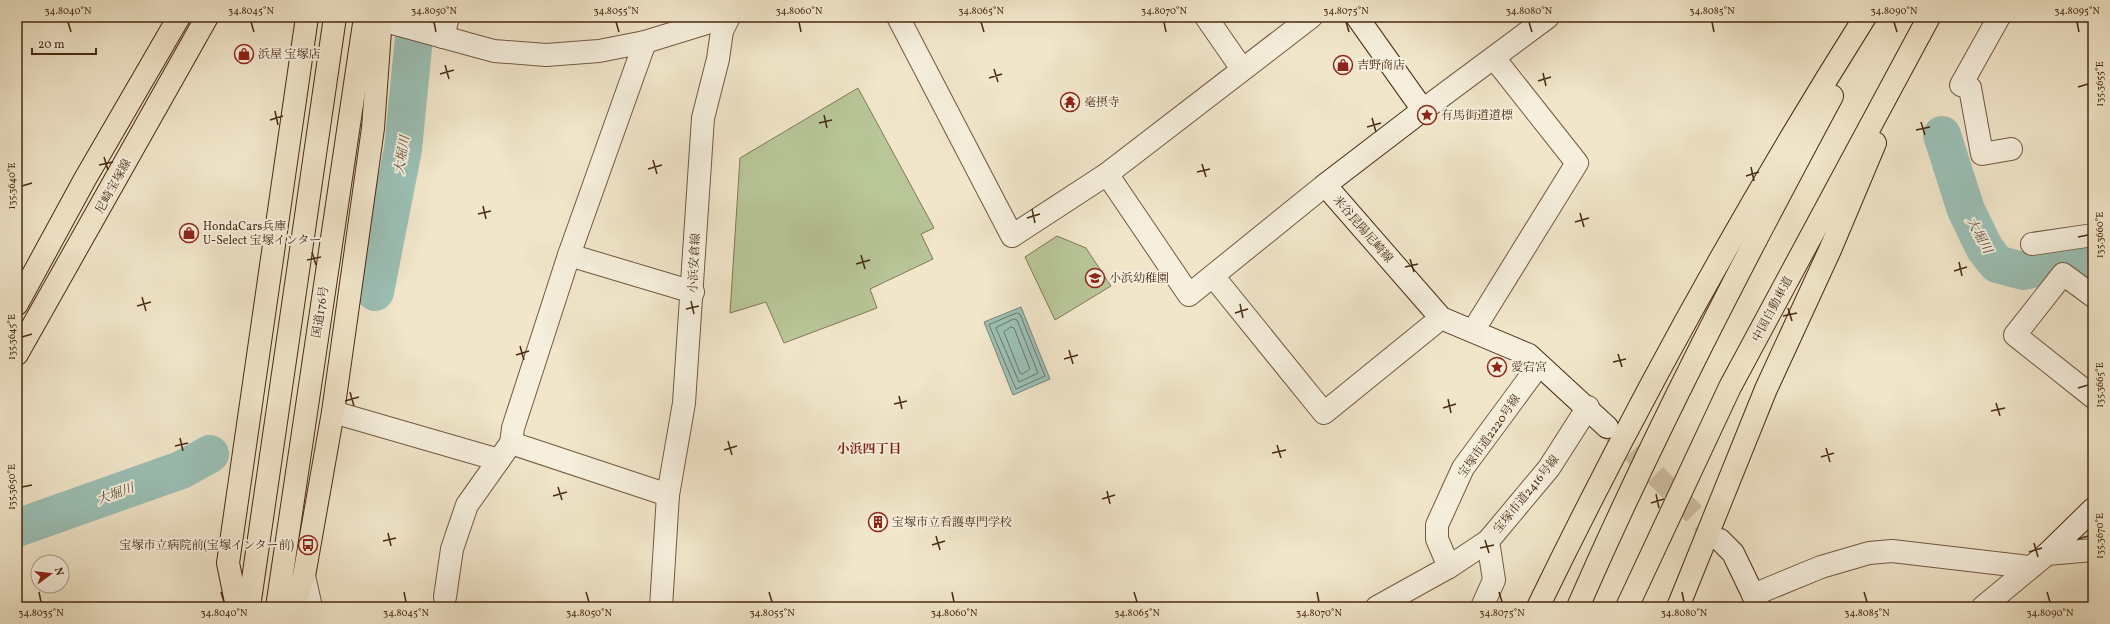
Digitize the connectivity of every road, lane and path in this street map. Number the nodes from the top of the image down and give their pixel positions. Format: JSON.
{"nodes":[{"id":1,"x":179,"y":17,"type":"edge"},
{"id":2,"x":207,"y":17,"type":"edge"},
{"id":3,"x":307,"y":17,"type":"edge"},
{"id":4,"x":335,"y":17,"type":"edge"},
{"id":5,"x":728,"y":17,"type":"edge"},
{"id":6,"x":898,"y":17,"type":"edge"},
{"id":7,"x":1206,"y":17,"type":"edge"},
{"id":8,"x":1311,"y":17,"type":"edge"},
{"id":9,"x":1357,"y":17,"type":"edge"},
{"id":10,"x":1548,"y":17,"type":"edge"},
{"id":11,"x":1865,"y":17,"type":"edge"},
{"id":12,"x":1876,"y":17,"type":"edge"},
{"id":13,"x":1929,"y":17,"type":"edge"},
{"id":14,"x":1999,"y":17,"type":"edge"},
{"id":15,"x":375,"y":18,"type":"edge"},
{"id":16,"x":439,"y":29,"type":"edge"},
{"id":17,"x":645,"y":42,"type":"junction"},
{"id":18,"x":1494,"y":58,"type":"junction"},
{"id":19,"x":1242,"y":69,"type":"junction"},
{"id":20,"x":1423,"y":110,"type":"junction"},
{"id":21,"x":2011,"y":149,"type":"dead end"},
{"id":22,"x":1107,"y":174,"type":"junction"},
{"id":23,"x":1325,"y":185,"type":"junction"},
{"id":24,"x":2093,"y":235,"type":"edge"},
{"id":25,"x":2032,"y":244,"type":"dead end"},
{"id":26,"x":569,"y":255,"type":"junction"},
{"id":27,"x":1213,"y":276,"type":"junction"},
{"id":28,"x":693,"y":292,"type":"junction"},
{"id":29,"x":2093,"y":296,"type":"edge"},
{"id":30,"x":17,"y":304,"type":"edge"},
{"id":31,"x":1441,"y":318,"type":"junction"},
{"id":32,"x":1473,"y":331,"type":"junction"},
{"id":33,"x":17,"y":354,"type":"edge"},
{"id":34,"x":1539,"y":365,"type":"junction"},
{"id":35,"x":2093,"y":397,"type":"edge"},
{"id":36,"x":1588,"y":407,"type":"junction"},
{"id":37,"x":333,"y":412,"type":"junction"},
{"id":38,"x":1607,"y":427,"type":"tunnel mouth"},
{"id":39,"x":505,"y":452,"type":"junction"},
{"id":40,"x":668,"y":495,"type":"junction"},
{"id":41,"x":2093,"y":509,"type":"edge"},
{"id":42,"x":1720,"y":540,"type":"tunnel mouth"},
{"id":43,"x":1488,"y":541,"type":"junction"},
{"id":44,"x":2093,"y":550,"type":"edge"},
{"id":45,"x":2047,"y":554,"type":"junction"},
{"id":46,"x":1449,"y":567,"type":"junction"},
{"id":47,"x":2029,"y":567,"type":"junction"},
{"id":48,"x":304,"y":576,"type":"junction"},
{"id":49,"x":445,"y":597,"type":"dead end"},
{"id":50,"x":1756,"y":601,"type":"edge"},
{"id":51,"x":237,"y":607,"type":"edge"},
{"id":52,"x":249,"y":607,"type":"edge"},
{"id":53,"x":277,"y":607,"type":"edge"},
{"id":54,"x":293,"y":607,"type":"edge"},
{"id":55,"x":311,"y":607,"type":"edge"},
{"id":56,"x":661,"y":607,"type":"edge"},
{"id":57,"x":1377,"y":607,"type":"edge"},
{"id":58,"x":1482,"y":607,"type":"edge"},
{"id":59,"x":1538,"y":607,"type":"edge"},
{"id":60,"x":1578,"y":607,"type":"edge"},
{"id":61,"x":1627,"y":607,"type":"edge"},
{"id":62,"x":1678,"y":607,"type":"edge"},
{"id":63,"x":1983,"y":607,"type":"edge"}],
"edges":[{"from":1,"to":30,"type":"main road"},
{"from":2,"to":33,"type":"main road","name":"尼崎宝塚線"},
{"from":3,"to":51,"type":"main road"},
{"from":4,"to":52,"type":"main road"},
{"from":5,"to":17,"type":"street"},
{"from":5,"to":28,"type":"street","name":"小浜安倉線"},
{"from":6,"to":22,"type":"street"},
{"from":7,"to":19,"type":"street"},
{"from":8,"to":19,"type":"street"},
{"from":9,"to":20,"type":"street"},
{"from":10,"to":18,"type":"street","name":"米谷昆陽尼崎線"},
{"from":11,"to":59,"type":"main road"},
{"from":12,"to":60,"type":"main road"},
{"from":13,"to":61,"type":"main road","name":"中国自動車道"},
{"from":13,"to":62,"type":"main road"},
{"from":14,"to":21,"type":"street"},
{"from":15,"to":16,"type":"street"},
{"from":15,"to":37,"type":"main road"},
{"from":15,"to":53,"type":"main road","name":"国道176号"},
{"from":16,"to":17,"type":"street"},
{"from":17,"to":26,"type":"street"},
{"from":18,"to":20,"type":"street","name":"米谷昆陽尼崎線"},
{"from":18,"to":32,"type":"street"},
{"from":19,"to":22,"type":"street"},
{"from":20,"to":23,"type":"street","name":"米谷昆陽尼崎線"},
{"from":22,"to":27,"type":"street"},
{"from":23,"to":27,"type":"street"},
{"from":23,"to":31,"type":"street","name":"米谷昆陽尼崎線"},
{"from":24,"to":25,"type":"street"},
{"from":26,"to":28,"type":"street"},
{"from":26,"to":39,"type":"street"},
{"from":27,"to":31,"type":"street"},
{"from":28,"to":40,"type":"street","name":"小浜安倉線"},
{"from":29,"to":35,"type":"street"},
{"from":31,"to":32,"type":"street","name":"米谷昆陽尼崎線"},
{"from":32,"to":34,"type":"street","name":"米谷昆陽尼崎線"},
{"from":34,"to":36,"type":"street","name":"米谷昆陽尼崎線"},
{"from":34,"to":46,"type":"street","name":"宝塚市道2220号線"},
{"from":36,"to":38,"type":"street","name":"米谷昆陽尼崎線"},
{"from":36,"to":43,"type":"street","name":"宝塚市道2416号線"},
{"from":37,"to":39,"type":"street"},
{"from":37,"to":48,"type":"main road"},
{"from":39,"to":40,"type":"street"},
{"from":39,"to":49,"type":"street"},
{"from":40,"to":56,"type":"street","name":"小浜安倉線"},
{"from":41,"to":45,"type":"street"},
{"from":42,"to":50,"type":"street"},
{"from":43,"to":46,"type":"street"},
{"from":43,"to":58,"type":"street","name":"宝塚市道2416号線"},
{"from":44,"to":45,"type":"street"},
{"from":45,"to":47,"type":"street"},
{"from":46,"to":57,"type":"street"},
{"from":47,"to":50,"type":"street"},
{"from":47,"to":63,"type":"street"},
{"from":48,"to":54,"type":"main road"},
{"from":48,"to":55,"type":"street"}]}
